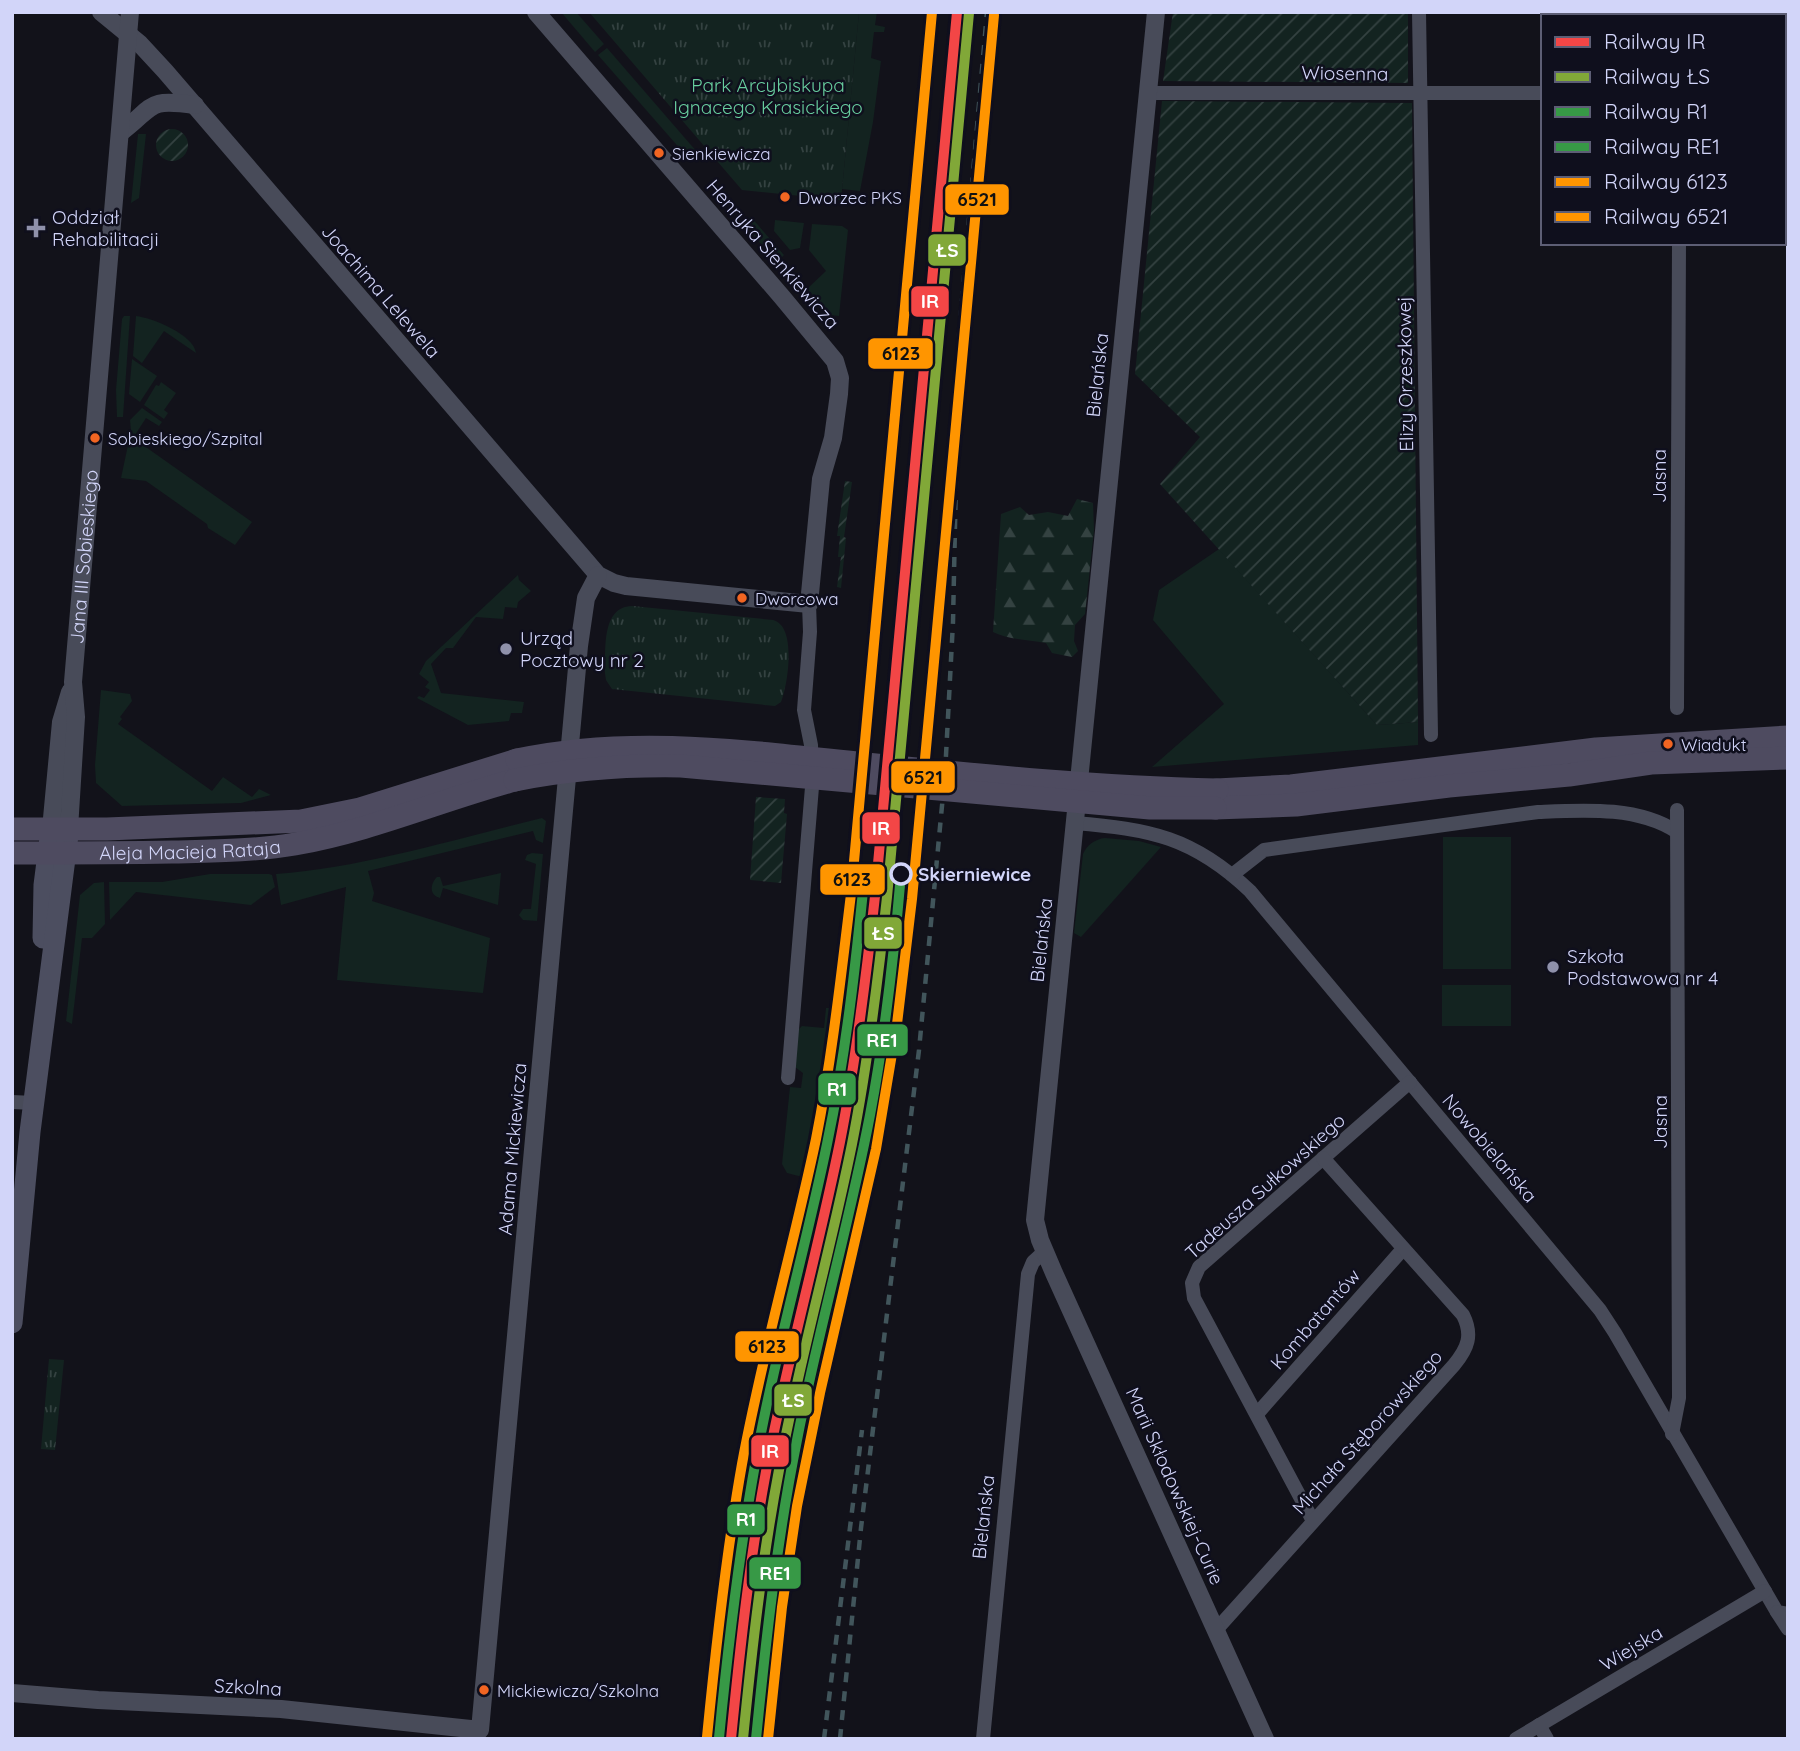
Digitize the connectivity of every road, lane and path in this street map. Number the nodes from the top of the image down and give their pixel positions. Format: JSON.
{"nodes":[{"id":1,"x":101,"y":12,"type":"edge"},
{"id":2,"x":130,"y":12,"type":"edge"},
{"id":3,"x":536,"y":12,"type":"edge"},
{"id":4,"x":1156,"y":12,"type":"edge"},
{"id":5,"x":1419,"y":12,"type":"edge"},
{"id":6,"x":130,"y":36,"type":"junction"},
{"id":7,"x":1147,"y":93,"type":"junction"},
{"id":8,"x":1541,"y":93,"type":"edge"},
{"id":9,"x":1419,"y":94,"type":"junction"},
{"id":10,"x":195,"y":105,"type":"junction"},
{"id":11,"x":120,"y":133,"type":"junction"},
{"id":12,"x":1679,"y":245,"type":"edge"},
{"id":13,"x":598,"y":575,"type":"junction"},
{"id":14,"x":808,"y":604,"type":"junction"},
{"id":15,"x":1677,"y":708,"type":"dead end"},
{"id":16,"x":1431,"y":735,"type":"dead end"},
{"id":17,"x":1788,"y":737,"type":"edge"},
{"id":18,"x":1788,"y":758,"type":"edge"},
{"id":19,"x":1216,"y":799,"type":"junction"},
{"id":20,"x":1676,"y":810,"type":"dead end"},
{"id":21,"x":363,"y":819,"type":"junction"},
{"id":22,"x":1074,"y":823,"type":"junction"},
{"id":23,"x":12,"y":829,"type":"edge"},
{"id":24,"x":60,"y":829,"type":"junction"},
{"id":25,"x":1676,"y":832,"type":"junction"},
{"id":26,"x":12,"y":853,"type":"edge"},
{"id":27,"x":57,"y":853,"type":"junction"},
{"id":28,"x":1232,"y":874,"type":"junction"},
{"id":29,"x":788,"y":1078,"type":"dead end"},
{"id":30,"x":1410,"y":1082,"type":"junction"},
{"id":31,"x":12,"y":1102,"type":"edge"},
{"id":32,"x":34,"y":1103,"type":"junction"},
{"id":33,"x":1324,"y":1158,"type":"junction"},
{"id":34,"x":1403,"y":1249,"type":"junction"},
{"id":35,"x":1045,"y":1251,"type":"junction"},
{"id":36,"x":12,"y":1323,"type":"edge"},
{"id":37,"x":1257,"y":1414,"type":"junction"},
{"id":38,"x":1672,"y":1434,"type":"junction"},
{"id":39,"x":1313,"y":1521,"type":"junction"},
{"id":40,"x":1765,"y":1591,"type":"junction"},
{"id":41,"x":1783,"y":1613,"type":"edge"},
{"id":42,"x":1788,"y":1629,"type":"edge"},
{"id":43,"x":1216,"y":1630,"type":"junction"},
{"id":44,"x":12,"y":1693,"type":"edge"},
{"id":45,"x":1539,"y":1725,"type":"junction"},
{"id":46,"x":483,"y":1734,"type":"edge"},
{"id":47,"x":983,"y":1739,"type":"edge"},
{"id":48,"x":1265,"y":1739,"type":"edge"},
{"id":49,"x":1516,"y":1739,"type":"edge"},
{"id":50,"x":1547,"y":1739,"type":"edge"}],
"edges":[{"from":1,"to":6,"type":"street","name":"Joachima Lelewela"},
{"from":2,"to":6,"type":"street","name":"Jana III Sobieskiego"},
{"from":3,"to":14,"type":"street","name":"Henryka Sienkiewicza"},
{"from":4,"to":7,"type":"street","name":"Bielańska"},
{"from":5,"to":9,"type":"street","name":"Elizy Orzeszkowej"},
{"from":6,"to":10,"type":"street","name":"Joachima Lelewela"},
{"from":6,"to":11,"type":"street","name":"Jana III Sobieskiego"},
{"from":7,"to":9,"type":"street","name":"Wiosenna"},
{"from":7,"to":22,"type":"street","name":"Bielańska"},
{"from":8,"to":9,"type":"street","name":"Wiosenna"},
{"from":9,"to":16,"type":"street","name":"Elizy Orzeszkowej"},
{"from":10,"to":11,"type":"street"},
{"from":10,"to":13,"type":"street","name":"Joachima Lelewela"},
{"from":11,"to":24,"type":"street","name":"Jana III Sobieskiego"},
{"from":12,"to":15,"type":"street","name":"Jasna"},
{"from":13,"to":14,"type":"street"},
{"from":13,"to":46,"type":"street","name":"Adama Mickiewicza"},
{"from":14,"to":29,"type":"street"},
{"from":17,"to":19,"type":"main road"},
{"from":18,"to":19,"type":"main road"},
{"from":19,"to":21,"type":"main road","bridge":true},
{"from":20,"to":25,"type":"street","name":"Jasna"},
{"from":21,"to":24,"type":"main road","name":"Aleja Macieja Rataja"},
{"from":21,"to":27,"type":"main road","name":"Aleja Macieja Rataja"},
{"from":22,"to":28,"type":"street","name":"Nowobielańska"},
{"from":22,"to":35,"type":"street","name":"Bielańska"},
{"from":23,"to":24,"type":"main road","name":"Aleja Macieja Rataja"},
{"from":24,"to":27,"type":"main road","name":"Jana III Sobieskiego"},
{"from":25,"to":28,"type":"street"},
{"from":25,"to":38,"type":"street","name":"Jasna"},
{"from":26,"to":27,"type":"main road","name":"Aleja Macieja Rataja"},
{"from":27,"to":32,"type":"main road","name":"Jana III Sobieskiego"},
{"from":28,"to":30,"type":"street","name":"Nowobielańska"},
{"from":30,"to":33,"type":"street","name":"Tadeusza Sułkowskiego"},
{"from":30,"to":38,"type":"street","name":"Nowobielańska"},
{"from":31,"to":32,"type":"street"},
{"from":32,"to":36,"type":"main road","name":"Jana III Sobieskiego"},
{"from":33,"to":34,"type":"street","name":"Michała Stęborowskiego"},
{"from":33,"to":37,"type":"street","name":"Tadeusza Sułkowskiego"},
{"from":34,"to":37,"type":"street","name":"Kombatantów"},
{"from":34,"to":39,"type":"street","name":"Michała Stęborowskiego"},
{"from":35,"to":43,"type":"street","name":"Marii Skłodowskiej-Curie"},
{"from":35,"to":47,"type":"street","name":"Bielańska"},
{"from":37,"to":39,"type":"street","name":"Tadeusza Sułkowskiego"},
{"from":38,"to":40,"type":"street","name":"Nowobielańska"},
{"from":39,"to":43,"type":"street","name":"Michała Stęborowskiego"},
{"from":40,"to":41,"type":"street","name":"Nowobielańska"},
{"from":40,"to":45,"type":"street","name":"Wiejska"},
{"from":41,"to":42,"type":"street","name":"Nowobielańska"},
{"from":43,"to":48,"type":"street","name":"Marii Skłodowskiej-Curie"},
{"from":44,"to":46,"type":"street","name":"Szkolna"},
{"from":45,"to":49,"type":"street","name":"Wiejska"},
{"from":45,"to":50,"type":"street"}]}
